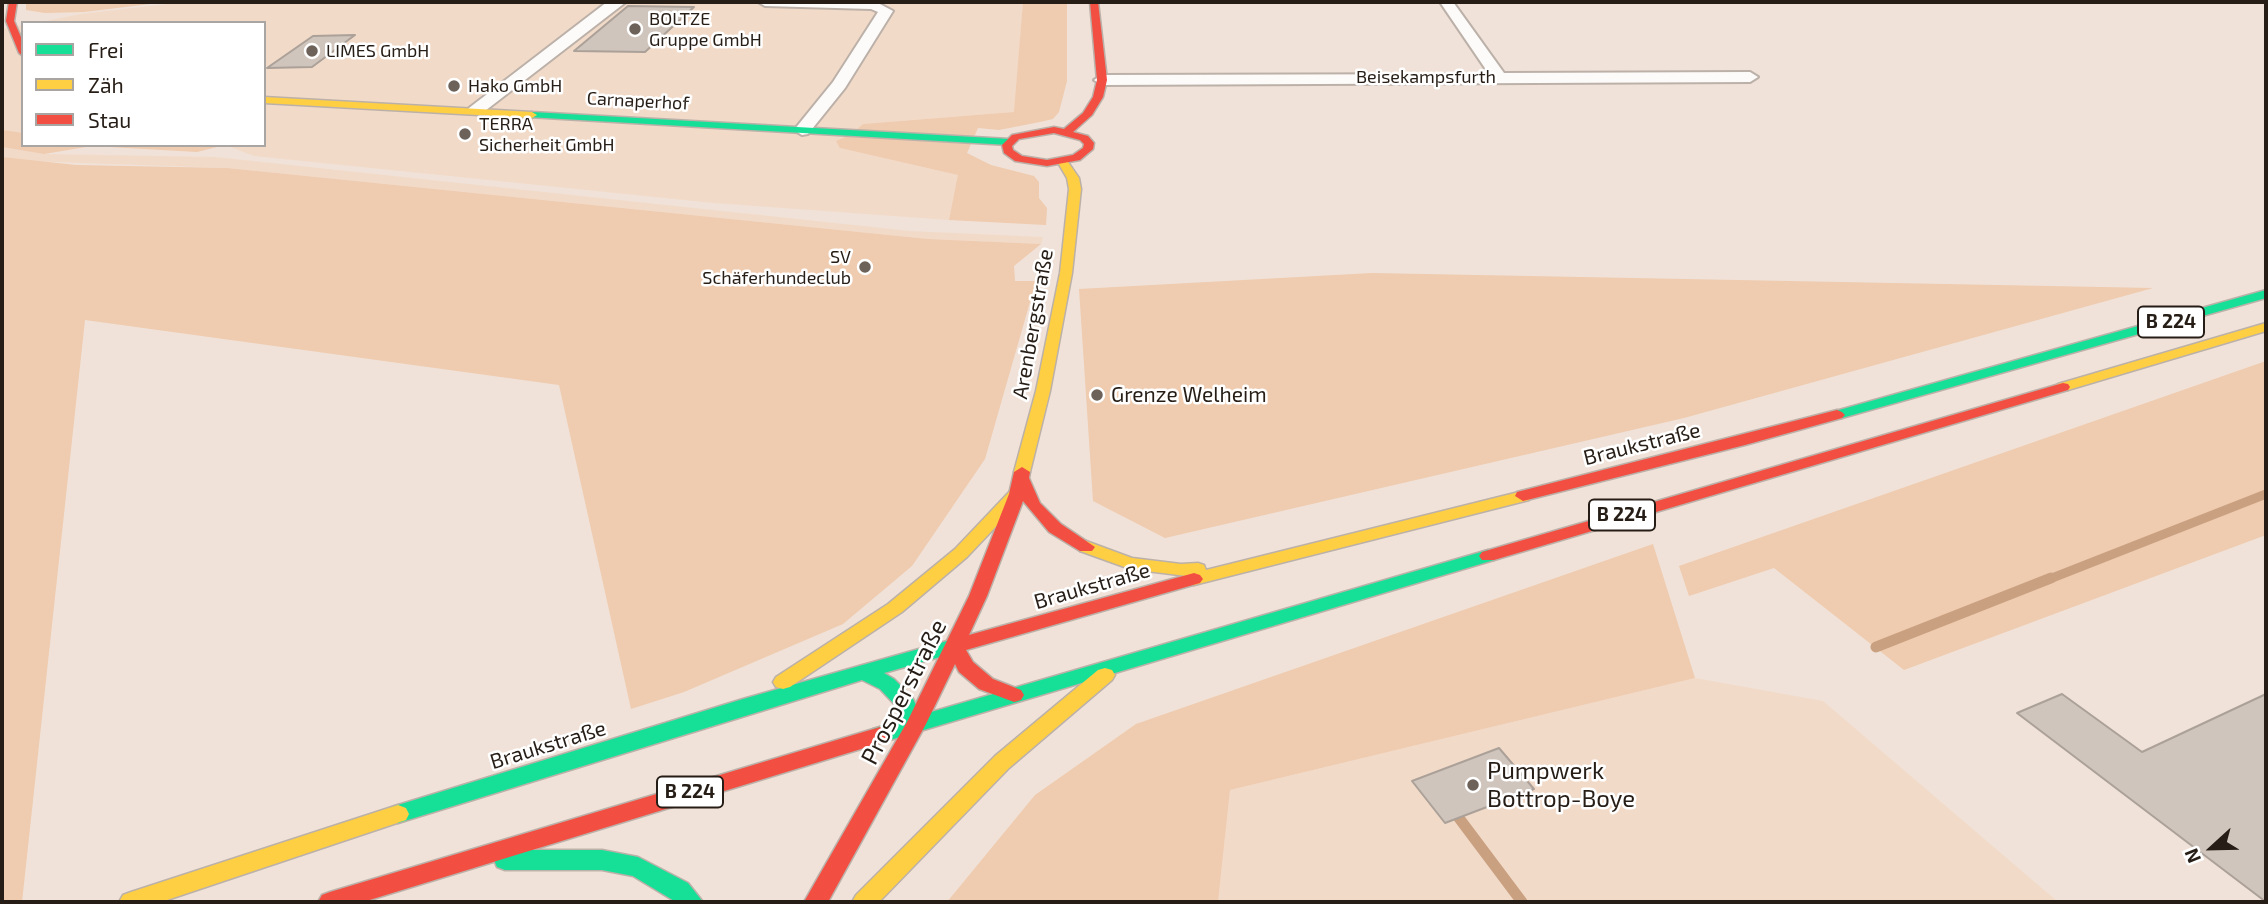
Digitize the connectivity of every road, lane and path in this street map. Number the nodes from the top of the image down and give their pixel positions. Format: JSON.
{"nodes":[{"id":1,"x":13,"y":2,"type":"edge"},
{"id":2,"x":619,"y":2,"type":"edge"},
{"id":3,"x":765,"y":2,"type":"edge"},
{"id":4,"x":1094,"y":2,"type":"edge"},
{"id":5,"x":1446,"y":2,"type":"edge"},
{"id":6,"x":6,"y":22,"type":"edge"},
{"id":7,"x":21,"y":49,"type":"edge"},
{"id":8,"x":1499,"y":77,"type":"junction"},
{"id":9,"x":1750,"y":77,"type":"dead end"},
{"id":10,"x":1102,"y":80,"type":"junction"},
{"id":11,"x":266,"y":100,"type":"edge"},
{"id":12,"x":475,"y":111,"type":"junction"},
{"id":13,"x":802,"y":130,"type":"junction"},
{"id":14,"x":1067,"y":132,"type":"junction"},
{"id":15,"x":1009,"y":142,"type":"junction"},
{"id":16,"x":1062,"y":161,"type":"junction"},
{"id":17,"x":2266,"y":294,"type":"edge"},
{"id":18,"x":2266,"y":327,"type":"edge"},
{"id":19,"x":1020,"y":487,"type":"junction"},
{"id":20,"x":1232,"y":568,"type":"junction"},
{"id":21,"x":954,"y":646,"type":"junction"},
{"id":22,"x":1118,"y":665,"type":"junction"},
{"id":23,"x":864,"y":672,"type":"junction"},
{"id":24,"x":1014,"y":695,"type":"junction"},
{"id":25,"x":743,"y":707,"type":"junction"},
{"id":26,"x":916,"y":724,"type":"junction"},
{"id":27,"x":464,"y":860,"type":"junction"},
{"id":28,"x":131,"y":902,"type":"edge"},
{"id":29,"x":330,"y":902,"type":"edge"},
{"id":30,"x":691,"y":902,"type":"edge"},
{"id":31,"x":816,"y":902,"type":"edge"},
{"id":32,"x":864,"y":902,"type":"edge"}],
"edges":[{"from":1,"to":6,"type":"main road"},
{"from":2,"to":12,"type":"street"},
{"from":3,"to":13,"type":"street"},
{"from":4,"to":10,"type":"main road"},
{"from":5,"to":8,"type":"street"},
{"from":6,"to":7,"type":"main road"},
{"from":8,"to":9,"type":"street","name":"Beisekampsfurth"},
{"from":8,"to":10,"type":"street","name":"Beisekampsfurth"},
{"from":10,"to":14,"type":"main road"},
{"from":11,"to":12,"type":"main road","name":"Carnaperhof"},
{"from":12,"to":13,"type":"main road","name":"Carnaperhof"},
{"from":13,"to":15,"type":"main road","name":"Carnaperhof"},
{"from":14,"to":15,"type":"main road"},
{"from":14,"to":16,"type":"main road"},
{"from":15,"to":16,"type":"main road"},
{"from":16,"to":19,"type":"main road","name":"Arenbergstraße"},
{"from":17,"to":20,"type":"main road","name":"Braukstraße","number":"B 224"},
{"from":18,"to":22,"type":"main road","number":"B 224"},
{"from":19,"to":20,"type":"main road"},
{"from":19,"to":21,"type":"main road","name":"Prosperstraße"},
{"from":19,"to":25,"type":"main road"},
{"from":20,"to":21,"type":"main road","name":"Braukstraße","number":"B 224"},
{"from":21,"to":23,"type":"main road","name":"Braukstraße","number":"B 224"},
{"from":21,"to":24,"type":"main road"},
{"from":21,"to":26,"type":"main road","name":"Prosperstraße"},
{"from":22,"to":24,"type":"main road","number":"B 224"},
{"from":22,"to":32,"type":"main road"},
{"from":23,"to":25,"type":"main road","name":"Braukstraße","number":"B 224"},
{"from":23,"to":26,"type":"main road"},
{"from":24,"to":26,"type":"main road","number":"B 224"},
{"from":25,"to":28,"type":"main road","name":"Braukstraße","number":"B 224"},
{"from":26,"to":27,"type":"main road","number":"B 224"},
{"from":26,"to":31,"type":"main road","name":"Prosperstraße"},
{"from":27,"to":29,"type":"main road","number":"B 224"},
{"from":27,"to":30,"type":"main road"}]}
